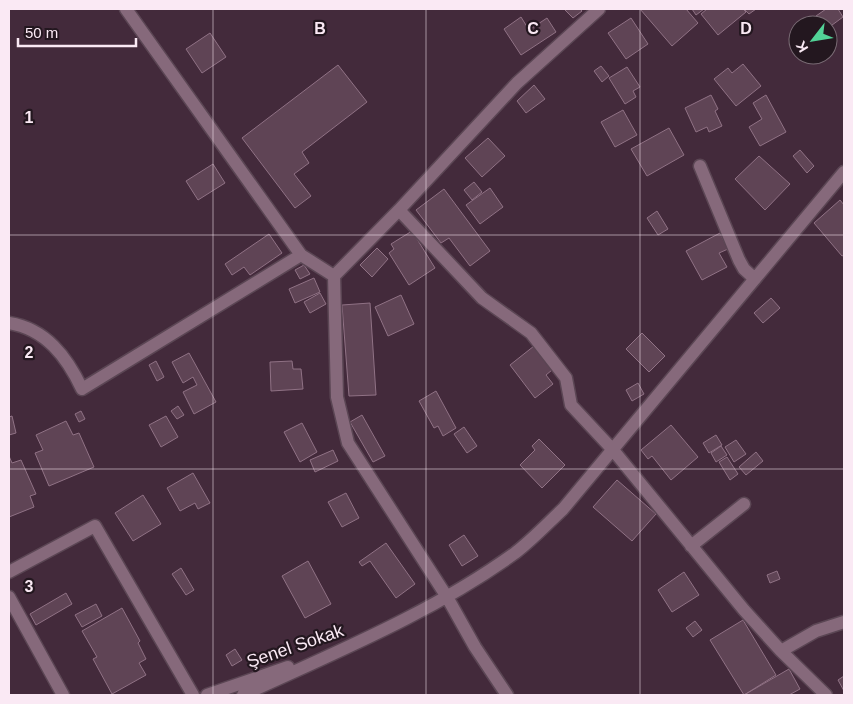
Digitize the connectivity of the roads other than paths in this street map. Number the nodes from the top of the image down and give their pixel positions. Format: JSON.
{"nodes":[{"id":1,"x":126,"y":9,"type":"edge"},
{"id":2,"x":599,"y":9,"type":"edge"},
{"id":3,"x":700,"y":166,"type":"dead end"},
{"id":4,"x":844,"y":172,"type":"edge"},
{"id":5,"x":399,"y":210,"type":"junction"},
{"id":6,"x":300,"y":255,"type":"junction"},
{"id":7,"x":334,"y":276,"type":"junction"},
{"id":8,"x":755,"y":279,"type":"junction"},
{"id":9,"x":9,"y":323,"type":"edge"},
{"id":10,"x":613,"y":450,"type":"junction"},
{"id":11,"x":744,"y":504,"type":"dead end"},
{"id":12,"x":691,"y":546,"type":"junction"},
{"id":13,"x":9,"y":572,"type":"edge"},
{"id":14,"x":9,"y":597,"type":"edge"},
{"id":15,"x":448,"y":597,"type":"junction"},
{"id":16,"x":844,"y":622,"type":"edge"},
{"id":17,"x":359,"y":642,"type":"junction"},
{"id":18,"x":781,"y":651,"type":"junction"},
{"id":19,"x":63,"y":695,"type":"edge"},
{"id":20,"x":192,"y":695,"type":"edge"},
{"id":21,"x":207,"y":695,"type":"edge"},
{"id":22,"x":243,"y":695,"type":"edge"},
{"id":23,"x":507,"y":695,"type":"edge"},
{"id":24,"x":826,"y":695,"type":"edge"}],
"edges":[{"from":1,"to":6,"type":"street"},
{"from":2,"to":5,"type":"street"},
{"from":3,"to":8,"type":"street"},
{"from":4,"to":8,"type":"street"},
{"from":5,"to":7,"type":"street"},
{"from":5,"to":10,"type":"street"},
{"from":6,"to":7,"type":"street"},
{"from":6,"to":9,"type":"street"},
{"from":7,"to":15,"type":"street"},
{"from":8,"to":10,"type":"street"},
{"from":10,"to":12,"type":"street"},
{"from":10,"to":15,"type":"street"},
{"from":11,"to":12,"type":"street"},
{"from":12,"to":18,"type":"street"},
{"from":13,"to":20,"type":"street"},
{"from":14,"to":19,"type":"street"},
{"from":15,"to":17,"type":"street"},
{"from":15,"to":23,"type":"street"},
{"from":16,"to":18,"type":"street"},
{"from":17,"to":21,"type":"street","name":"Şenel Sokak"},
{"from":17,"to":22,"type":"street","name":"Şenel Sokak"},
{"from":18,"to":24,"type":"street"}]}
